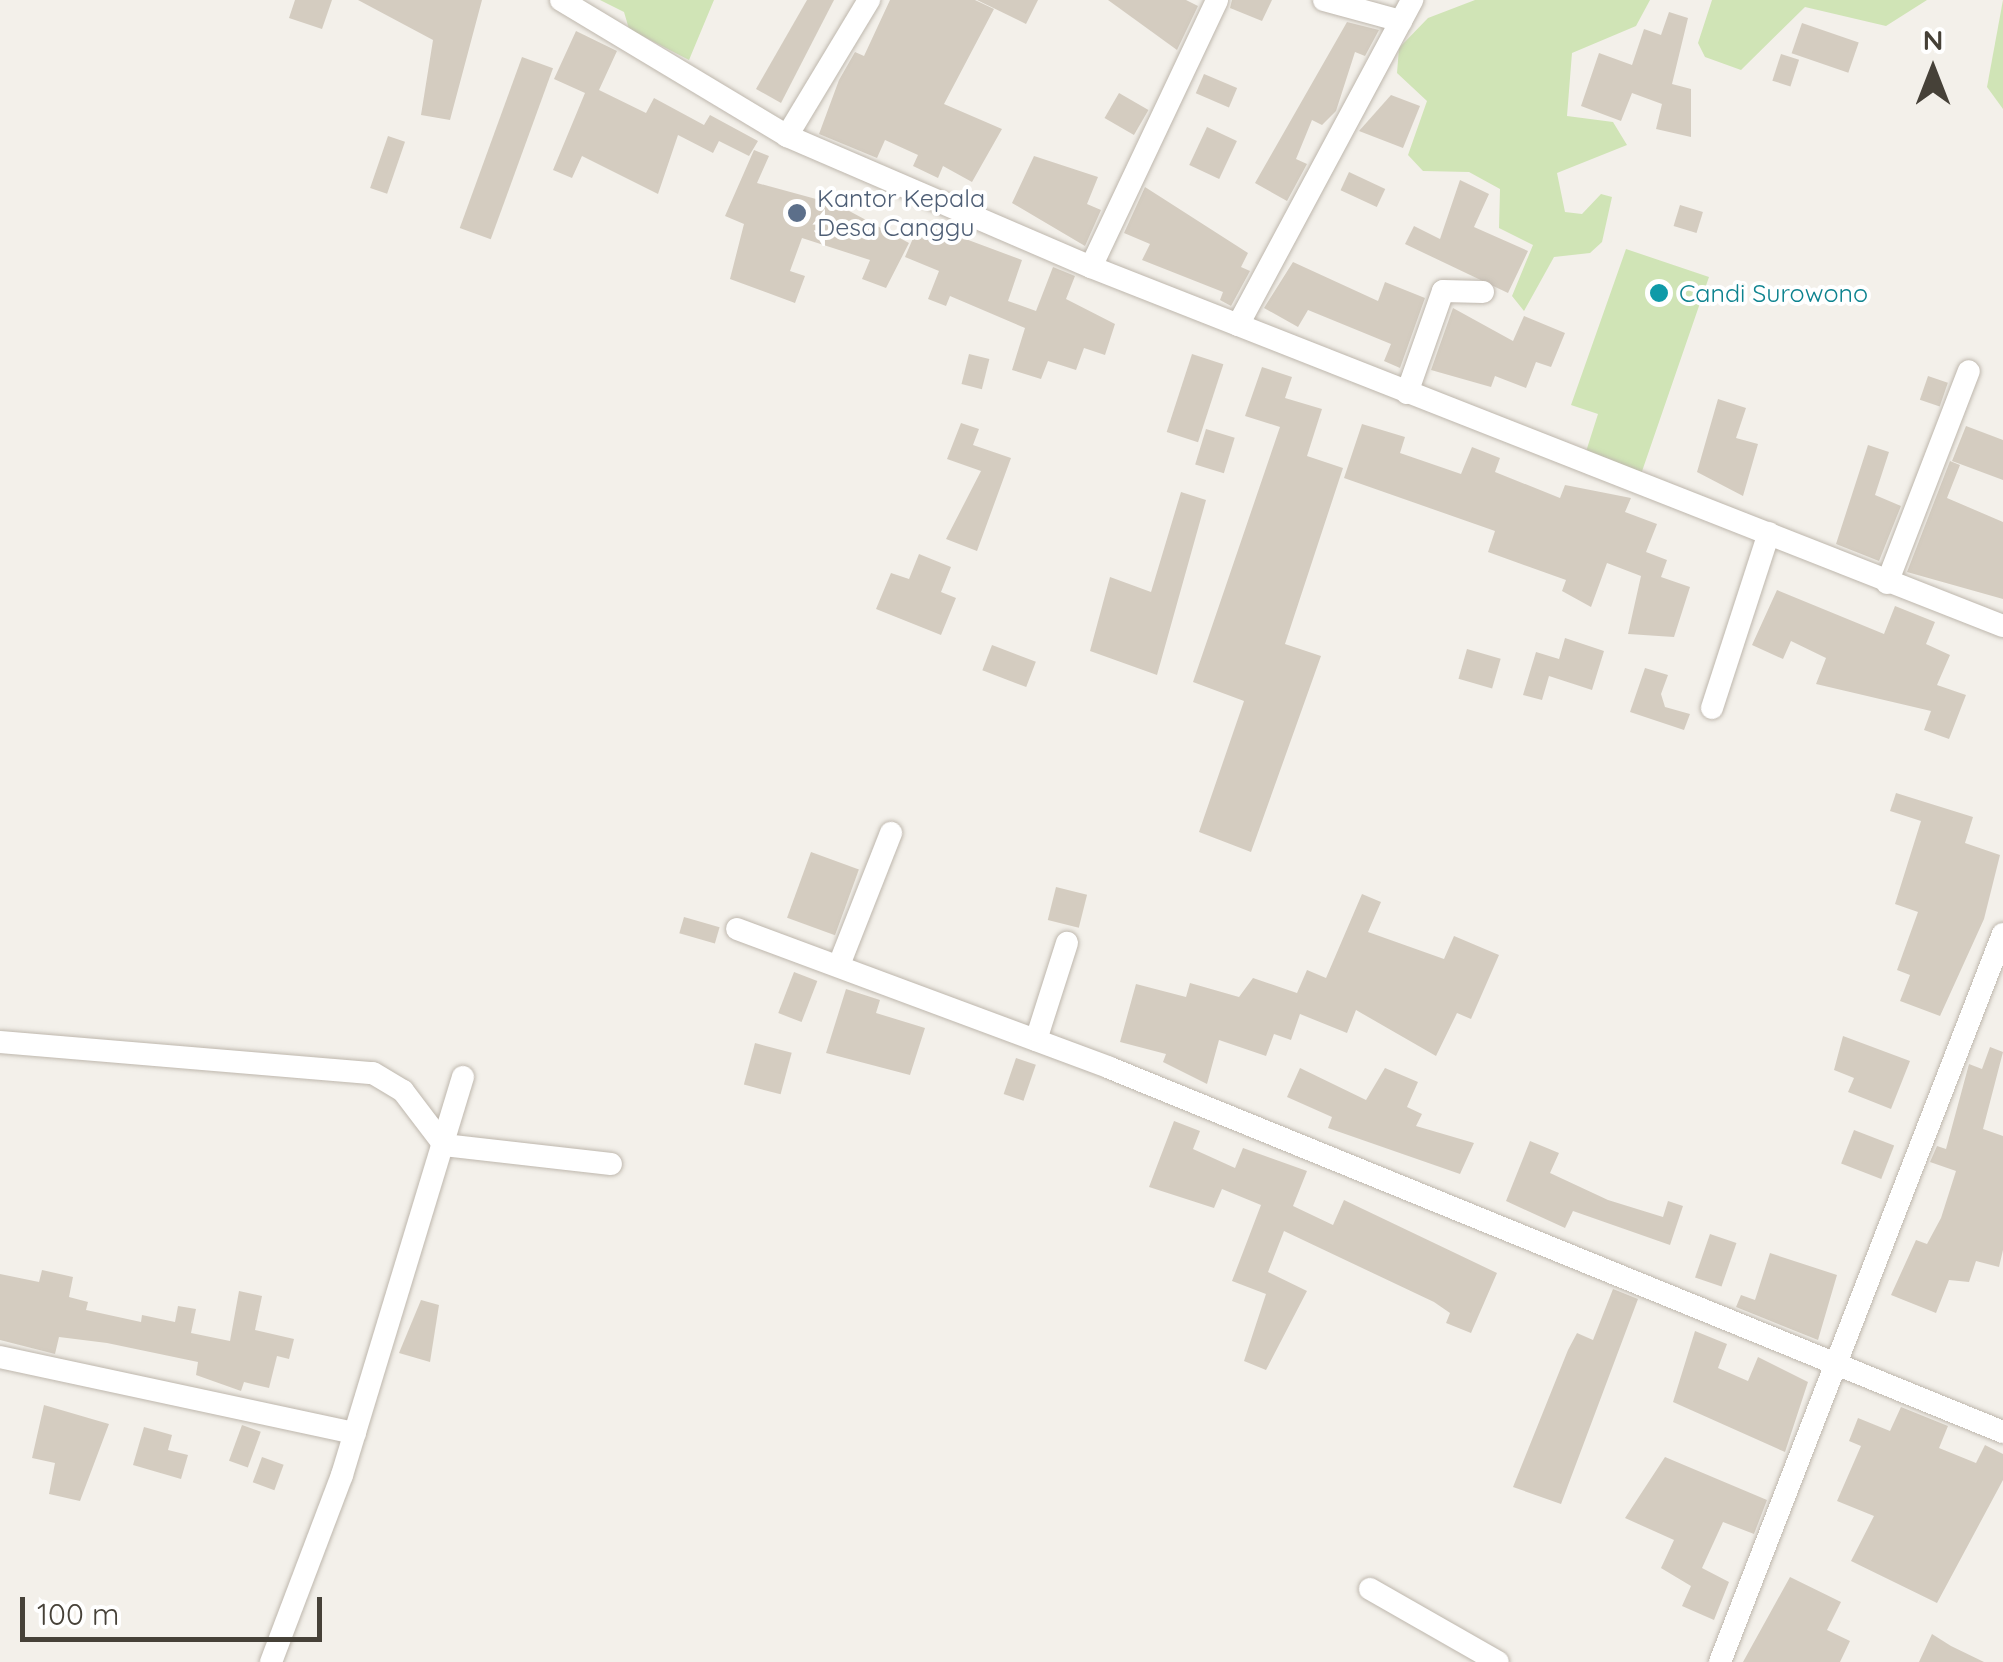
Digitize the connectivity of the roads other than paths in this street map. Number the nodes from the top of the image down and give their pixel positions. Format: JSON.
{"nodes":[{"id":1,"x":561,"y":0,"type":"edge"},
{"id":2,"x":870,"y":0,"type":"edge"},
{"id":3,"x":1217,"y":0,"type":"edge"},
{"id":4,"x":1324,"y":0,"type":"edge"},
{"id":5,"x":1412,"y":0,"type":"edge"},
{"id":6,"x":1401,"y":22,"type":"junction"},
{"id":7,"x":788,"y":136,"type":"junction"},
{"id":8,"x":1092,"y":267,"type":"junction"},
{"id":9,"x":1483,"y":292,"type":"dead end"},
{"id":10,"x":1238,"y":325,"type":"junction"},
{"id":11,"x":1970,"y":372,"type":"dead end"},
{"id":12,"x":1407,"y":392,"type":"junction"},
{"id":13,"x":1768,"y":533,"type":"junction"},
{"id":14,"x":1887,"y":583,"type":"junction"},
{"id":15,"x":2003,"y":626,"type":"edge"},
{"id":16,"x":1712,"y":708,"type":"dead end"},
{"id":17,"x":890,"y":833,"type":"dead end"},
{"id":18,"x":737,"y":929,"type":"dead end"},
{"id":19,"x":2003,"y":934,"type":"edge"},
{"id":20,"x":1067,"y":942,"type":"dead end"},
{"id":21,"x":840,"y":965,"type":"junction"},
{"id":22,"x":1036,"y":1040,"type":"junction"},
{"id":23,"x":0,"y":1042,"type":"edge"},
{"id":24,"x":463,"y":1078,"type":"dead end"},
{"id":25,"x":444,"y":1145,"type":"junction"},
{"id":26,"x":611,"y":1164,"type":"dead end"},
{"id":27,"x":0,"y":1356,"type":"edge"},
{"id":28,"x":1835,"y":1367,"type":"junction"},
{"id":29,"x":2003,"y":1432,"type":"edge"},
{"id":30,"x":354,"y":1433,"type":"junction"},
{"id":31,"x":1370,"y":1589,"type":"dead end"},
{"id":32,"x":271,"y":1662,"type":"edge"},
{"id":33,"x":1498,"y":1662,"type":"edge"},
{"id":34,"x":1720,"y":1662,"type":"edge"}],
"edges":[{"from":1,"to":7,"type":"street"},
{"from":2,"to":7,"type":"street"},
{"from":3,"to":8,"type":"street"},
{"from":4,"to":6,"type":"street"},
{"from":5,"to":6,"type":"street"},
{"from":6,"to":10,"type":"street"},
{"from":7,"to":8,"type":"street"},
{"from":8,"to":10,"type":"street"},
{"from":9,"to":12,"type":"street"},
{"from":10,"to":12,"type":"street"},
{"from":11,"to":14,"type":"street"},
{"from":12,"to":13,"type":"street"},
{"from":13,"to":14,"type":"street"},
{"from":13,"to":16,"type":"street"},
{"from":14,"to":15,"type":"street"},
{"from":17,"to":21,"type":"street"},
{"from":18,"to":21,"type":"street"},
{"from":19,"to":28,"type":"street"},
{"from":20,"to":22,"type":"street"},
{"from":21,"to":22,"type":"street"},
{"from":22,"to":28,"type":"street"},
{"from":23,"to":25,"type":"street"},
{"from":24,"to":25,"type":"street"},
{"from":25,"to":26,"type":"street"},
{"from":25,"to":30,"type":"street"},
{"from":27,"to":30,"type":"street"},
{"from":28,"to":29,"type":"street"},
{"from":28,"to":34,"type":"street"},
{"from":30,"to":32,"type":"street"},
{"from":31,"to":33,"type":"street"}]}
